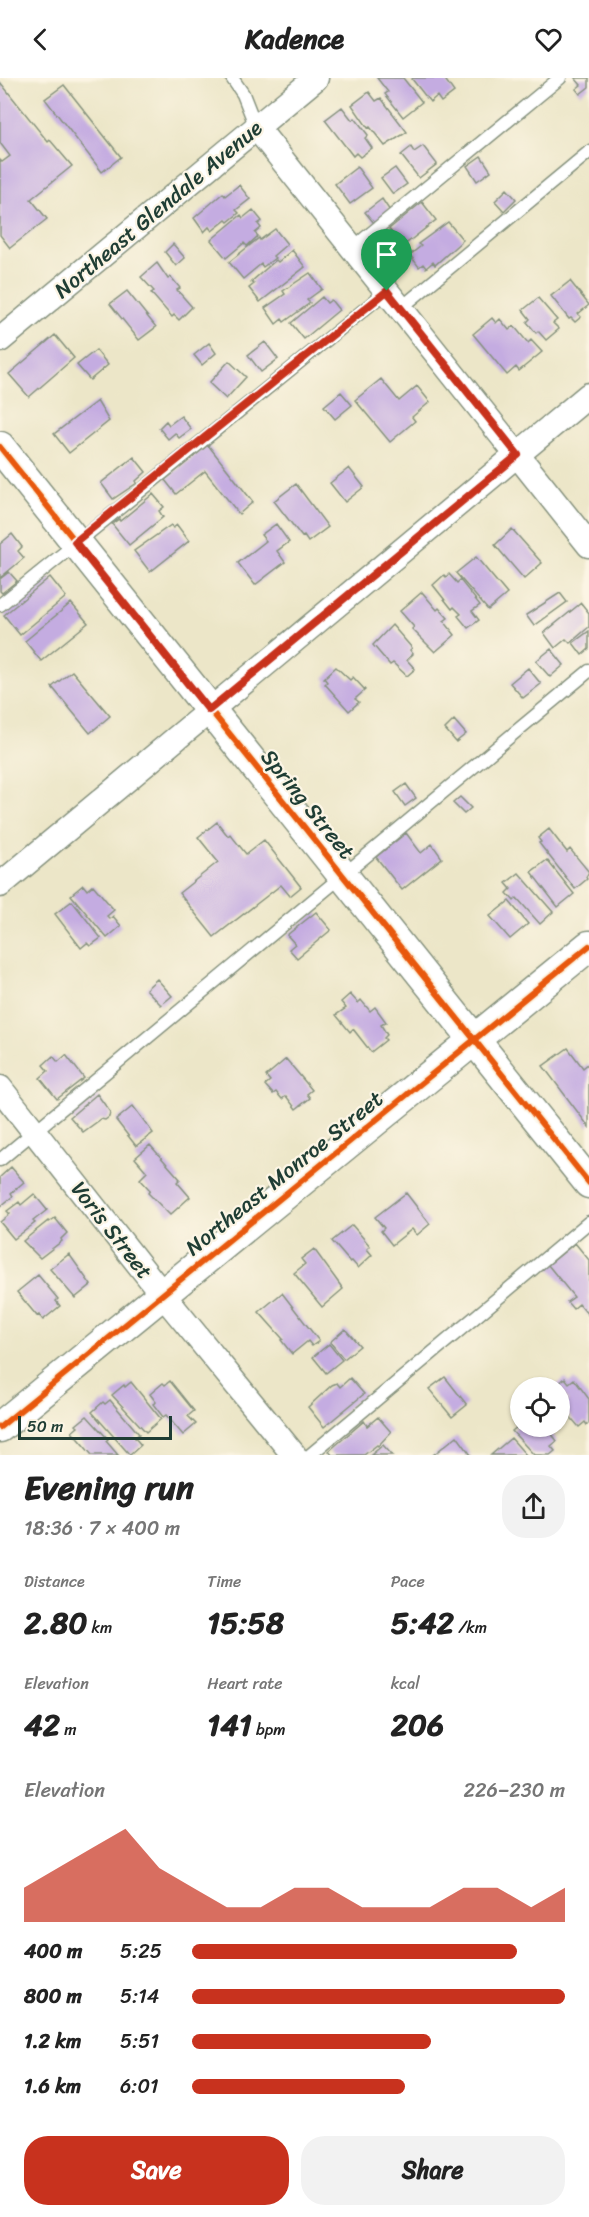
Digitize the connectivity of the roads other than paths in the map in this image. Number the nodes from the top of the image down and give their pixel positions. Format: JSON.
{"nodes":[{"id":1,"x":232,"y":78,"type":"edge"},
{"id":2,"x":316,"y":78,"type":"edge"},
{"id":3,"x":560,"y":78,"type":"edge"},
{"id":4,"x":256,"y":127,"type":"junction"},
{"id":5,"x":589,"y":152,"type":"edge"},
{"id":6,"x":353,"y":248,"type":"junction"},
{"id":7,"x":394,"y":299,"type":"junction"},
{"id":8,"x":0,"y":340,"type":"edge"},
{"id":9,"x":589,"y":395,"type":"edge"},
{"id":10,"x":0,"y":447,"type":"edge"},
{"id":11,"x":518,"y":455,"type":"junction"},
{"id":12,"x":75,"y":542,"type":"junction"},
{"id":13,"x":589,"y":545,"type":"edge"},
{"id":14,"x":0,"y":605,"type":"edge"},
{"id":15,"x":589,"y":670,"type":"edge"},
{"id":16,"x":209,"y":710,"type":"junction"},
{"id":17,"x":342,"y":874,"type":"junction"},
{"id":18,"x":0,"y":885,"type":"edge"},
{"id":19,"x":589,"y":946,"type":"edge"},
{"id":20,"x":476,"y":1040,"type":"junction"},
{"id":21,"x":0,"y":1088,"type":"edge"},
{"id":22,"x":34,"y":1131,"type":"junction"},
{"id":23,"x":0,"y":1160,"type":"edge"},
{"id":24,"x":589,"y":1183,"type":"edge"},
{"id":25,"x":589,"y":1222,"type":"edge"},
{"id":26,"x":163,"y":1295,"type":"junction"},
{"id":27,"x":0,"y":1427,"type":"edge"},
{"id":28,"x":294,"y":1455,"type":"edge"},
{"id":29,"x":310,"y":1455,"type":"edge"}],
"edges":[{"from":1,"to":4,"type":"lane"},
{"from":2,"to":4,"type":"street","name":"Northeast Glendale Avenue"},
{"from":3,"to":6,"type":"lane"},
{"from":4,"to":6,"type":"street"},
{"from":4,"to":8,"type":"street","name":"Northeast Glendale Avenue"},
{"from":5,"to":7,"type":"lane"},
{"from":6,"to":7,"type":"street"},
{"from":7,"to":11,"type":"street"},
{"from":7,"to":12,"type":"lane"},
{"from":9,"to":11,"type":"street"},
{"from":10,"to":12,"type":"street","name":"Spring Street"},
{"from":11,"to":13,"type":"street"},
{"from":11,"to":16,"type":"street"},
{"from":12,"to":14,"type":"lane"},
{"from":12,"to":16,"type":"street","name":"Spring Street"},
{"from":15,"to":17,"type":"lane"},
{"from":16,"to":17,"type":"street","name":"Spring Street"},
{"from":16,"to":18,"type":"street"},
{"from":17,"to":20,"type":"street","name":"Spring Street"},
{"from":17,"to":22,"type":"lane"},
{"from":19,"to":20,"type":"street","name":"Northeast Monroe Street"},
{"from":20,"to":24,"type":"street","name":"Spring Street"},
{"from":20,"to":26,"type":"street","name":"Northeast Monroe Street"},
{"from":21,"to":22,"type":"street","name":"Voris Street"},
{"from":22,"to":23,"type":"lane"},
{"from":22,"to":26,"type":"street","name":"Voris Street"},
{"from":25,"to":29,"type":"lane"},
{"from":26,"to":27,"type":"street","name":"Northeast Monroe Street"},
{"from":26,"to":28,"type":"street","name":"Voris Street"}]}
